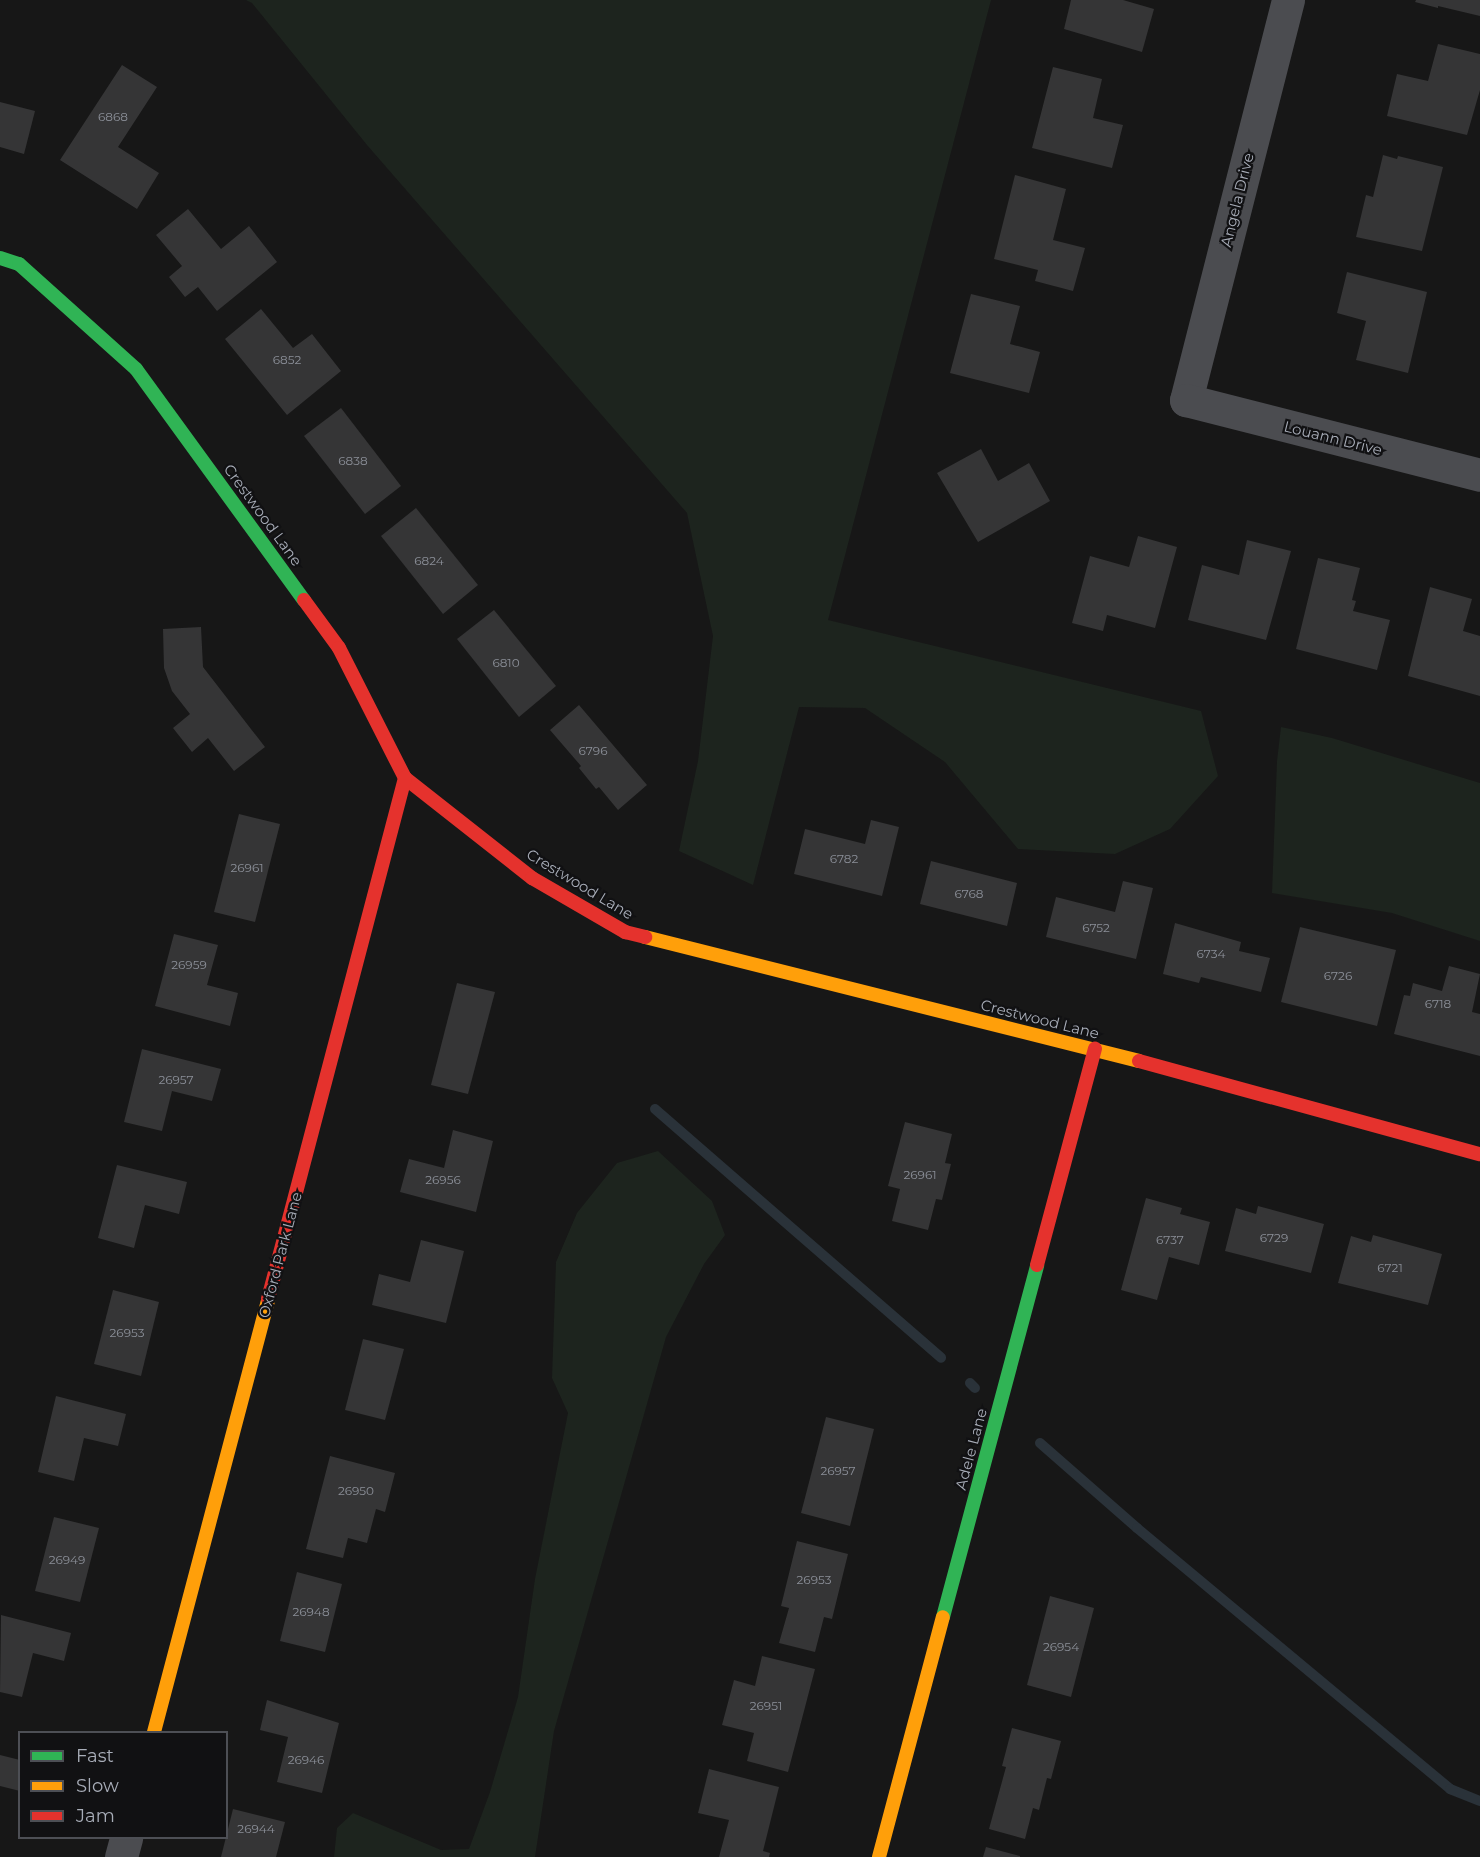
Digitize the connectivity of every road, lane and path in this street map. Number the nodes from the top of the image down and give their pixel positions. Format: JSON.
{"nodes":[{"id":1,"x":1288,"y":0,"type":"edge"},
{"id":2,"x":0,"y":258,"type":"edge"},
{"id":3,"x":1186,"y":400,"type":"joint"},
{"id":4,"x":1480,"y":475,"type":"edge"},
{"id":5,"x":405,"y":778,"type":"junction"},
{"id":6,"x":1095,"y":1049,"type":"junction"},
{"id":7,"x":1480,"y":1154,"type":"edge"},
{"id":8,"x":154,"y":1731,"type":"edge"},
{"id":9,"x":126,"y":1839,"type":"edge"},
{"id":10,"x":121,"y":1857,"type":"edge"},
{"id":11,"x":879,"y":1857,"type":"edge"}],
"edges":[{"from":1,"to":3,"type":"street","name":"Angela Drive"},
{"from":2,"to":5,"type":"street","name":"Crestwood Lane"},
{"from":3,"to":4,"type":"street","name":"Louann Drive"},
{"from":5,"to":6,"type":"street","name":"Crestwood Lane"},
{"from":5,"to":8,"type":"street","name":"Oxford Park Lane"},
{"from":6,"to":7,"type":"street","name":"Crestwood Lane"},
{"from":6,"to":11,"type":"street","name":"Adele Lane"},
{"from":9,"to":10,"type":"street"}]}
